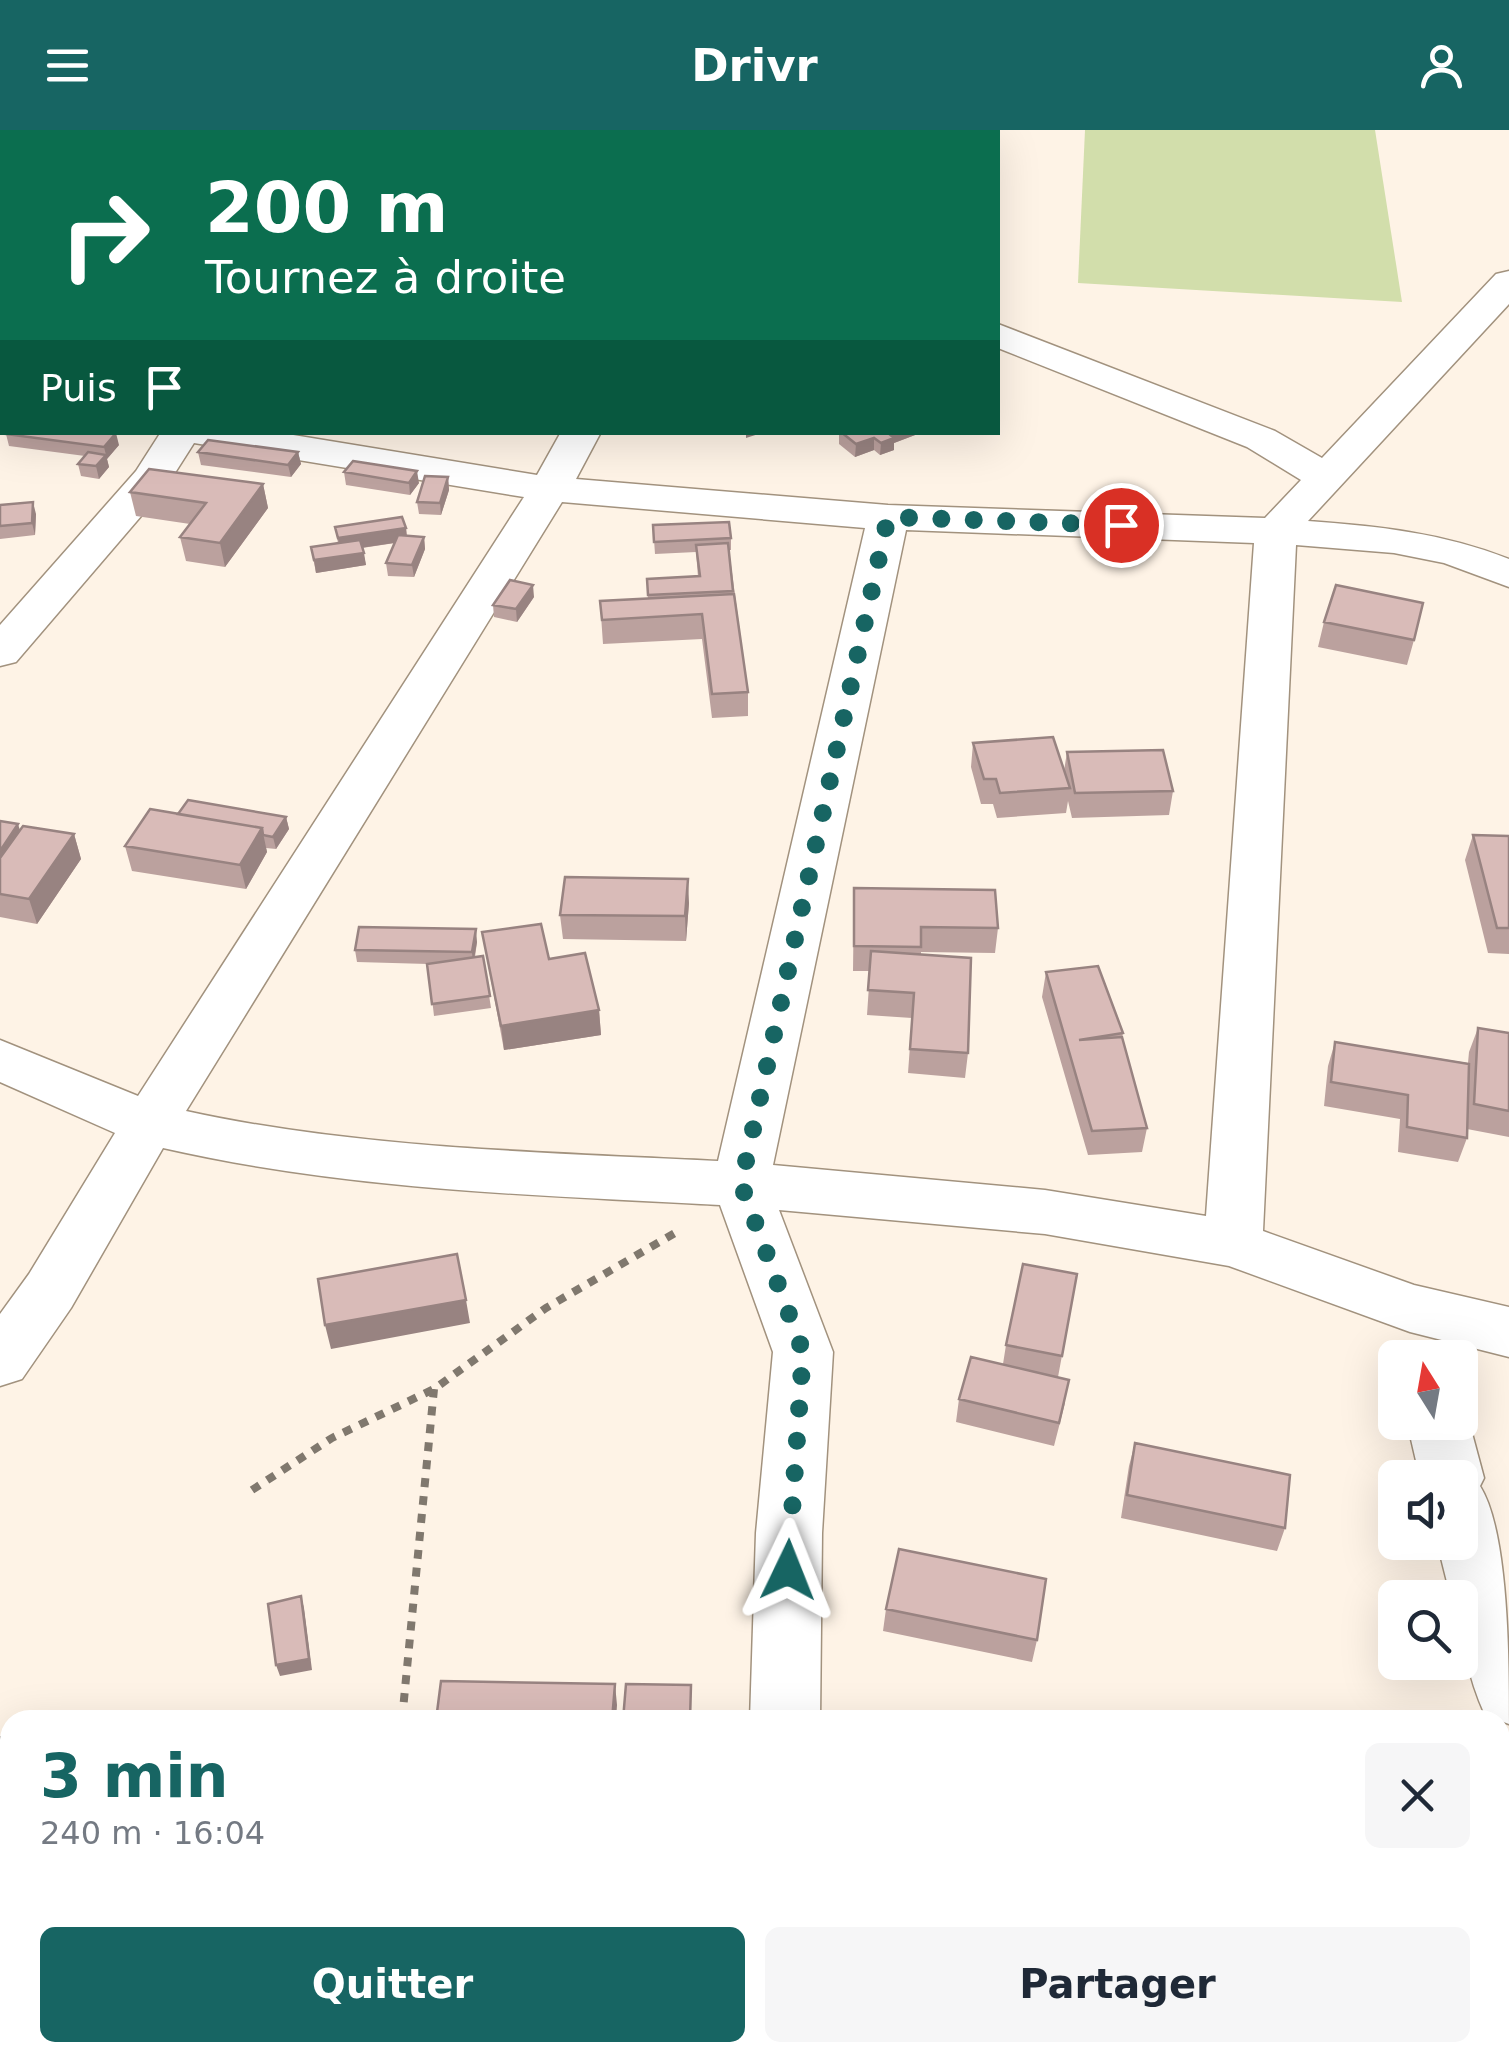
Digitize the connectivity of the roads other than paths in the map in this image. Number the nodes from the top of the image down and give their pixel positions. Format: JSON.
{"nodes":[{"id":1,"x":1509,"y":282,"type":"edge"},
{"id":2,"x":1000,"y":335,"type":"edge"},
{"id":3,"x":179,"y":435,"type":"edge"},
{"id":4,"x":216,"y":435,"type":"edge"},
{"id":5,"x":578,"y":435,"type":"edge"},
{"id":6,"x":1326,"y":478,"type":"junction"},
{"id":7,"x":550,"y":490,"type":"junction"},
{"id":8,"x":888,"y":517,"type":"junction"},
{"id":9,"x":1276,"y":531,"type":"junction"},
{"id":10,"x":1509,"y":574,"type":"edge"},
{"id":11,"x":0,"y":652,"type":"edge"},
{"id":12,"x":0,"y":1060,"type":"edge"},
{"id":13,"x":149,"y":1124,"type":"junction"},
{"id":14,"x":741,"y":1184,"type":"junction"},
{"id":15,"x":1234,"y":1244,"type":"junction"},
{"id":16,"x":1509,"y":1332,"type":"edge"},
{"id":17,"x":1416,"y":1333,"type":"edge"},
{"id":18,"x":0,"y":1361,"type":"edge"},
{"id":19,"x":1474,"y":1560,"type":"edge"},
{"id":20,"x":1509,"y":1692,"type":"edge"},
{"id":21,"x":784,"y":1710,"type":"edge"}],
"edges":[{"from":1,"to":6,"type":"street"},
{"from":2,"to":6,"type":"street"},
{"from":3,"to":11,"type":"street"},
{"from":4,"to":7,"type":"street"},
{"from":5,"to":7,"type":"street"},
{"from":6,"to":9,"type":"street"},
{"from":7,"to":8,"type":"street"},
{"from":7,"to":13,"type":"street"},
{"from":8,"to":9,"type":"street"},
{"from":8,"to":14,"type":"street"},
{"from":9,"to":10,"type":"street"},
{"from":9,"to":15,"type":"street"},
{"from":12,"to":13,"type":"street"},
{"from":13,"to":14,"type":"street"},
{"from":13,"to":18,"type":"street"},
{"from":14,"to":15,"type":"street"},
{"from":14,"to":21,"type":"street"},
{"from":15,"to":17,"type":"street"},
{"from":16,"to":17,"type":"street"},
{"from":19,"to":20,"type":"street"}]}
